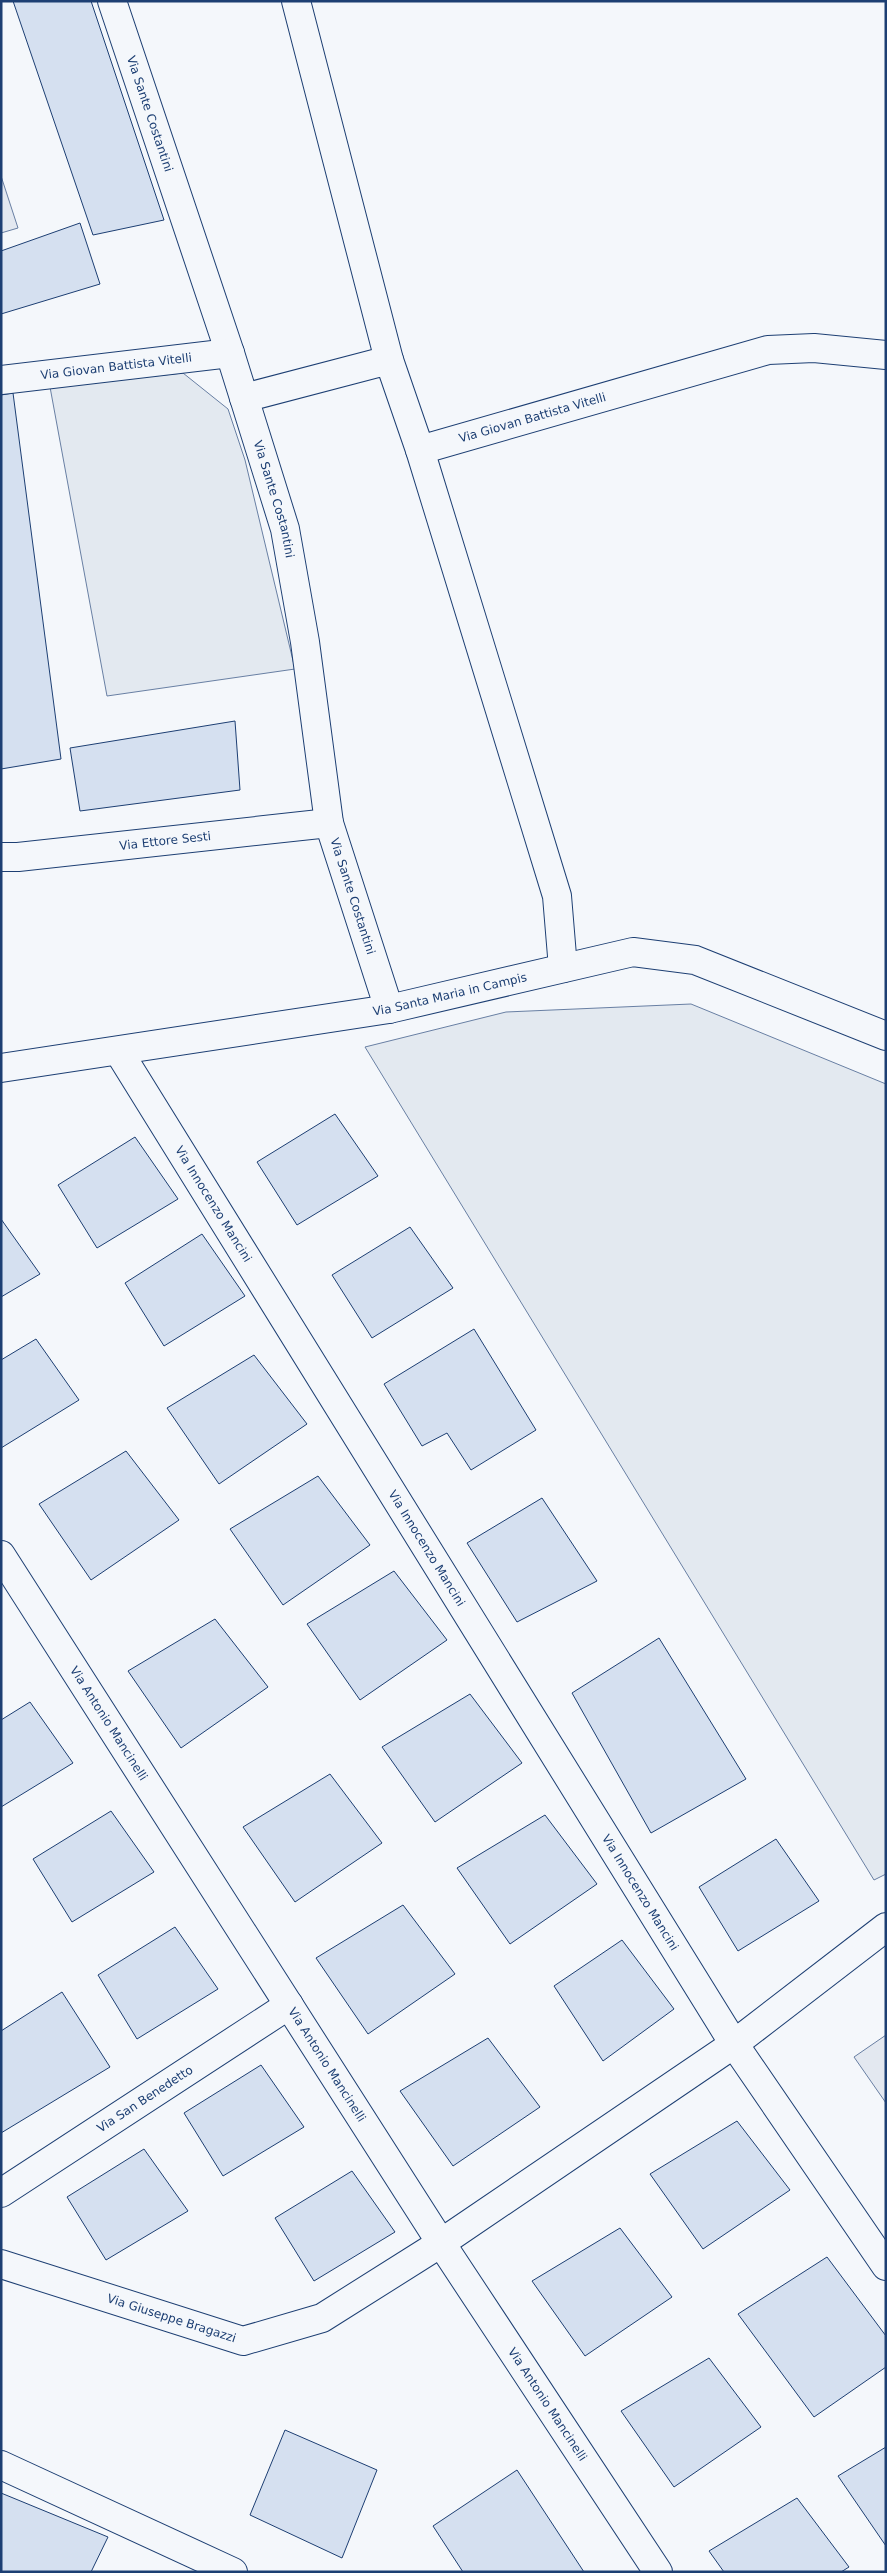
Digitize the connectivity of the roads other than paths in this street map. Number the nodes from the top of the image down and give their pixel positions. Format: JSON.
{"nodes":[{"id":1,"x":112,"y":1,"type":"edge"},
{"id":2,"x":296,"y":1,"type":"edge"},
{"id":3,"x":230,"y":353,"type":"junction"},
{"id":4,"x":886,"y":355,"type":"edge"},
{"id":5,"x":388,"y":360,"type":"junction"},
{"id":6,"x":1,"y":380,"type":"edge"},
{"id":7,"x":244,"y":398,"type":"junction"},
{"id":8,"x":420,"y":450,"type":"junction"},
{"id":9,"x":329,"y":823,"type":"junction"},
{"id":10,"x":1,"y":857,"type":"edge"},
{"id":11,"x":563,"y":968,"type":"junction"},
{"id":12,"x":389,"y":1009,"type":"junction"},
{"id":13,"x":886,"y":1036,"type":"edge"},
{"id":14,"x":118,"y":1052,"type":"junction"},
{"id":15,"x":1,"y":1068,"type":"edge"},
{"id":16,"x":1,"y":1555,"type":"edge"},
{"id":17,"x":886,"y":1927,"type":"edge"},
{"id":18,"x":289,"y":2005,"type":"junction"},
{"id":19,"x":734,"y":2044,"type":"junction"},
{"id":20,"x":1,"y":2193,"type":"edge"},
{"id":21,"x":441,"y":2243,"type":"junction"},
{"id":22,"x":1,"y":2264,"type":"edge"},
{"id":23,"x":886,"y":2266,"type":"edge"},
{"id":24,"x":1,"y":2465,"type":"edge"},
{"id":25,"x":233,"y":2572,"type":"edge"},
{"id":26,"x":658,"y":2572,"type":"edge"}],
"edges":[{"from":1,"to":3,"type":"street","name":"Via Sante Costantini"},
{"from":2,"to":5,"type":"street"},
{"from":3,"to":6,"type":"street","name":"Via Giovan Battista Vitelli"},
{"from":3,"to":7,"type":"street","name":"Via Sante Costantini"},
{"from":4,"to":8,"type":"street","name":"Via Giovan Battista Vitelli"},
{"from":5,"to":7,"type":"street"},
{"from":5,"to":8,"type":"street"},
{"from":7,"to":9,"type":"street","name":"Via Sante Costantini"},
{"from":8,"to":11,"type":"street"},
{"from":9,"to":10,"type":"street","name":"Via Ettore Sesti"},
{"from":9,"to":12,"type":"street","name":"Via Sante Costantini"},
{"from":11,"to":12,"type":"street","name":"Via Santa Maria in Campis"},
{"from":11,"to":13,"type":"street","name":"Via Santa Maria in Campis"},
{"from":12,"to":14,"type":"street","name":"Via Santa Maria in Campis"},
{"from":14,"to":15,"type":"street","name":"Via Santa Maria in Campis"},
{"from":14,"to":19,"type":"street","name":"Via Innocenzo Mancini"},
{"from":16,"to":18,"type":"street","name":"Via Antonio Mancinelli"},
{"from":17,"to":19,"type":"street"},
{"from":18,"to":20,"type":"street","name":"Via San Benedetto"},
{"from":18,"to":21,"type":"street","name":"Via Antonio Mancinelli"},
{"from":19,"to":21,"type":"street"},
{"from":19,"to":23,"type":"street","name":"Via Innocenzo Mancini"},
{"from":21,"to":22,"type":"street","name":"Via Giuseppe Bragazzi"},
{"from":21,"to":26,"type":"street","name":"Via Antonio Mancinelli"},
{"from":24,"to":25,"type":"street"}]}
